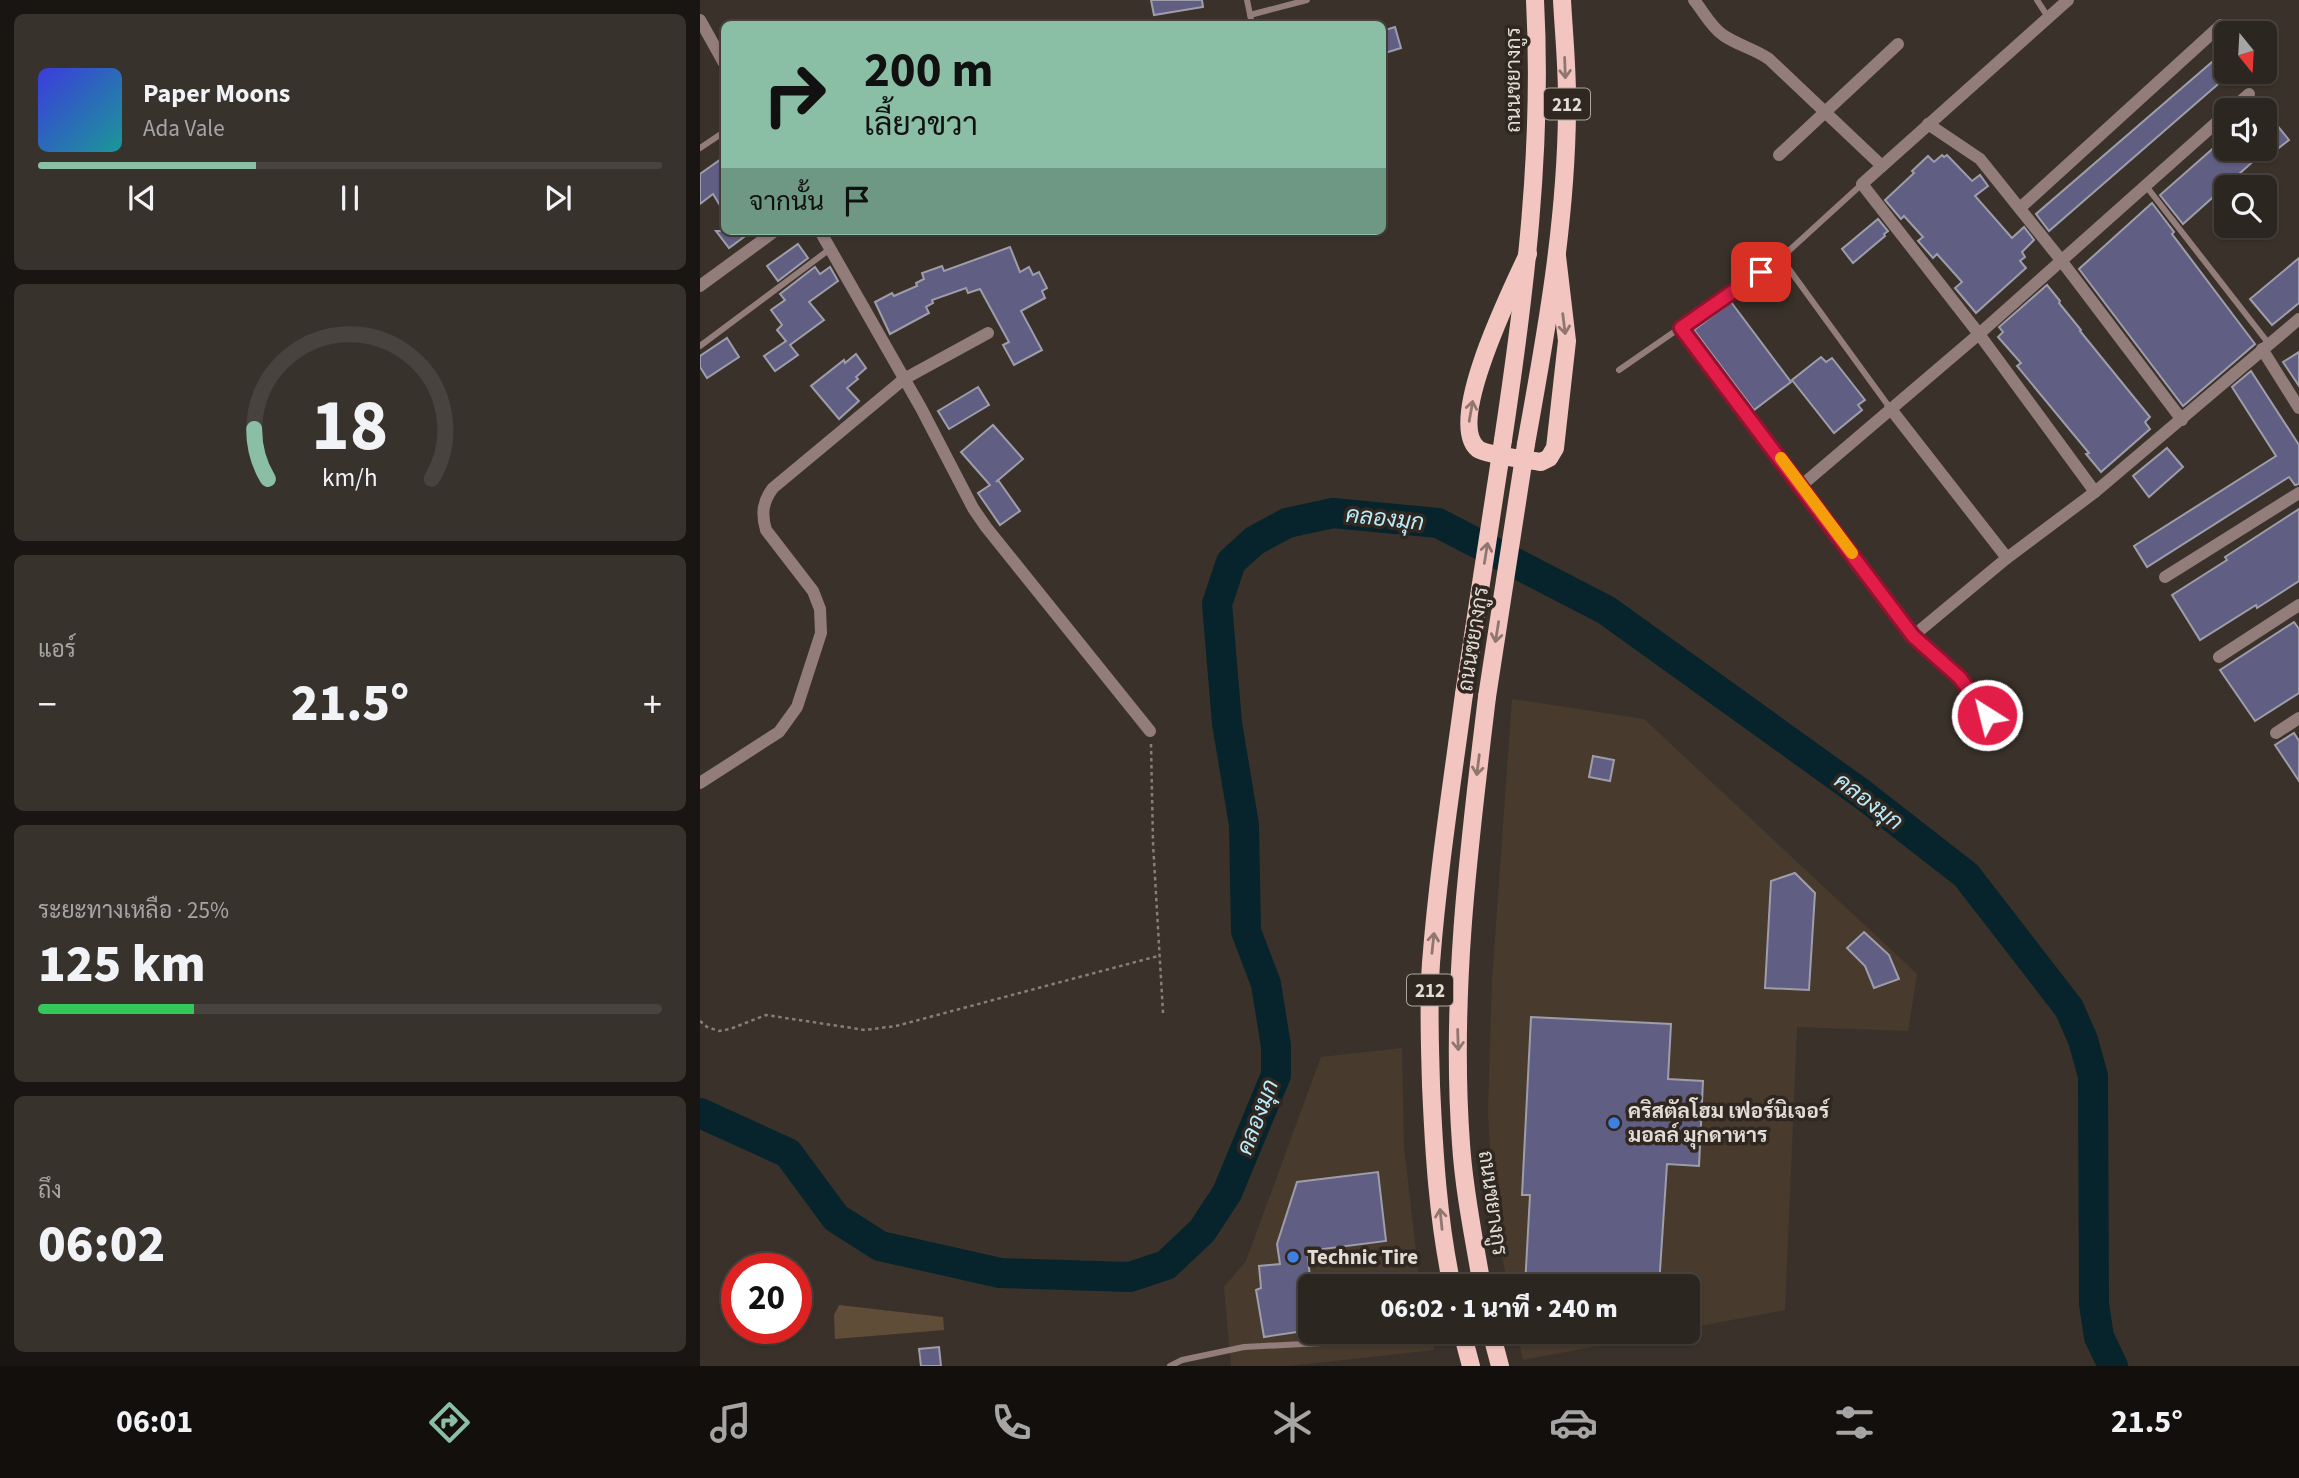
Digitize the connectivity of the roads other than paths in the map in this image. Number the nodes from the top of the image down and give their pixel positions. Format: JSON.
{"nodes":[{"id":1,"x":1247,"y":0,"type":"edge"},
{"id":2,"x":1307,"y":0,"type":"edge"},
{"id":3,"x":1535,"y":0,"type":"edge"},
{"id":4,"x":1562,"y":0,"type":"edge"},
{"id":5,"x":1693,"y":0,"type":"edge"},
{"id":6,"x":2036,"y":0,"type":"edge"},
{"id":7,"x":2068,"y":0,"type":"edge"},
{"id":8,"x":1250,"y":15,"type":"junction"},
{"id":9,"x":2048,"y":17,"type":"junction"},
{"id":10,"x":700,"y":20,"type":"edge"},
{"id":11,"x":1251,"y":21,"type":"edge"},
{"id":12,"x":2214,"y":31,"type":"edge"},
{"id":13,"x":1898,"y":44,"type":"dead end"},
{"id":14,"x":721,"y":58,"type":"edge"},
{"id":15,"x":2249,"y":94,"type":"dead end"},
{"id":16,"x":2244,"y":98,"type":"edge"},
{"id":17,"x":1824,"y":113,"type":"junction"},
{"id":18,"x":1928,"y":124,"type":"junction"},
{"id":19,"x":2214,"y":125,"type":"edge"},
{"id":20,"x":721,"y":134,"type":"edge"},
{"id":21,"x":700,"y":148,"type":"edge"},
{"id":22,"x":1779,"y":155,"type":"dead end"},
{"id":23,"x":1882,"y":166,"type":"junction"},
{"id":24,"x":1862,"y":184,"type":"junction"},
{"id":25,"x":2146,"y":186,"type":"junction"},
{"id":26,"x":2020,"y":208,"type":"junction"},
{"id":27,"x":770,"y":235,"type":"edge"},
{"id":28,"x":822,"y":235,"type":"edge"},
{"id":29,"x":830,"y":249,"type":"junction"},
{"id":30,"x":1528,"y":254,"type":"junction"},
{"id":31,"x":1556,"y":256,"type":"junction"},
{"id":32,"x":1781,"y":258,"type":"junction"},
{"id":33,"x":2062,"y":262,"type":"junction"},
{"id":34,"x":700,"y":286,"type":"edge"},
{"id":35,"x":2299,"y":319,"type":"edge"},
{"id":36,"x":1681,"y":328,"type":"junction"},
{"id":37,"x":988,"y":333,"type":"dead end"},
{"id":38,"x":1979,"y":334,"type":"junction"},
{"id":39,"x":700,"y":346,"type":"edge"},
{"id":40,"x":2265,"y":347,"type":"junction"},
{"id":41,"x":1619,"y":370,"type":"dead end"},
{"id":42,"x":904,"y":379,"type":"junction"},
{"id":43,"x":1890,"y":408,"type":"junction"},
{"id":44,"x":2299,"y":408,"type":"edge"},
{"id":45,"x":2182,"y":420,"type":"junction"},
{"id":46,"x":1801,"y":485,"type":"junction"},
{"id":47,"x":2095,"y":492,"type":"junction"},
{"id":48,"x":2299,"y":493,"type":"edge"},
{"id":49,"x":2007,"y":558,"type":"junction"},
{"id":50,"x":2165,"y":577,"type":"dead end"},
{"id":51,"x":2299,"y":605,"type":"edge"},
{"id":52,"x":1913,"y":636,"type":"junction"},
{"id":53,"x":2219,"y":657,"type":"dead end"},
{"id":54,"x":1987,"y":715,"type":"dead end"},
{"id":55,"x":2299,"y":718,"type":"edge"},
{"id":56,"x":1150,"y":731,"type":"road end"},
{"id":57,"x":2276,"y":733,"type":"dead end"},
{"id":58,"x":700,"y":783,"type":"edge"},
{"id":59,"x":1450,"y":1274,"type":"edge"},
{"id":60,"x":1480,"y":1274,"type":"edge"},
{"id":61,"x":1302,"y":1344,"type":"edge"},
{"id":62,"x":1465,"y":1344,"type":"edge"},
{"id":63,"x":1494,"y":1344,"type":"edge"},
{"id":64,"x":1170,"y":1366,"type":"edge"},
{"id":65,"x":1471,"y":1366,"type":"edge"},
{"id":66,"x":1500,"y":1366,"type":"edge"}],
"edges":[{"from":1,"to":8,"type":"lane"},
{"from":2,"to":8,"type":"lane"},
{"from":3,"to":30,"type":"main road","name":"ถนนชยางกูร","number":"212"},
{"from":4,"to":31,"type":"main road","name":"ถนนชยางกูร","number":"212","one_way":true},
{"from":5,"to":17,"type":"street"},
{"from":6,"to":9,"type":"lane"},
{"from":7,"to":9,"type":"street"},
{"from":8,"to":11,"type":"lane"},
{"from":9,"to":18,"type":"street"},
{"from":10,"to":14,"type":"street"},
{"from":12,"to":26,"type":"street"},
{"from":13,"to":17,"type":"street"},
{"from":15,"to":16,"type":"street"},
{"from":17,"to":22,"type":"street"},
{"from":17,"to":23,"type":"street"},
{"from":18,"to":23,"type":"street"},
{"from":18,"to":26,"type":"street"},
{"from":19,"to":25,"type":"street"},
{"from":20,"to":21,"type":"lane"},
{"from":23,"to":24,"type":"street"},
{"from":24,"to":32,"type":"lane"},
{"from":24,"to":38,"type":"street"},
{"from":25,"to":33,"type":"street"},
{"from":25,"to":40,"type":"lane"},
{"from":26,"to":33,"type":"street"},
{"from":27,"to":34,"type":"street"},
{"from":28,"to":29,"type":"street"},
{"from":29,"to":39,"type":"lane"},
{"from":29,"to":42,"type":"street"},
{"from":31,"to":30,"type":"main road","one_way":true},
{"from":59,"to":30,"type":"main road","name":"ถนนชยางกูร","number":"212","one_way":true,"bridge":true},
{"from":31,"to":60,"type":"main road","name":"ถนนชยางกูร","number":"212","one_way":true,"bridge":true},
{"from":32,"to":36,"type":"lane"},
{"from":32,"to":43,"type":"lane"},
{"from":33,"to":38,"type":"street"},
{"from":33,"to":45,"type":"street"},
{"from":35,"to":40,"type":"street"},
{"from":36,"to":41,"type":"lane"},
{"from":36,"to":46,"type":"street"},
{"from":37,"to":42,"type":"street"},
{"from":38,"to":43,"type":"street"},
{"from":38,"to":47,"type":"street"},
{"from":40,"to":44,"type":"street"},
{"from":40,"to":45,"type":"street"},
{"from":42,"to":56,"type":"street"},
{"from":42,"to":58,"type":"street"},
{"from":43,"to":46,"type":"street"},
{"from":43,"to":49,"type":"street"},
{"from":45,"to":47,"type":"street"},
{"from":46,"to":52,"type":"street"},
{"from":47,"to":49,"type":"street"},
{"from":48,"to":50,"type":"street"},
{"from":49,"to":52,"type":"street"},
{"from":51,"to":53,"type":"street"},
{"from":52,"to":54,"type":"lane"},
{"from":55,"to":57,"type":"street"},
{"from":61,"to":64,"type":"lane"},
{"from":62,"to":65,"type":"main road"},
{"from":63,"to":66,"type":"main road"}]}
